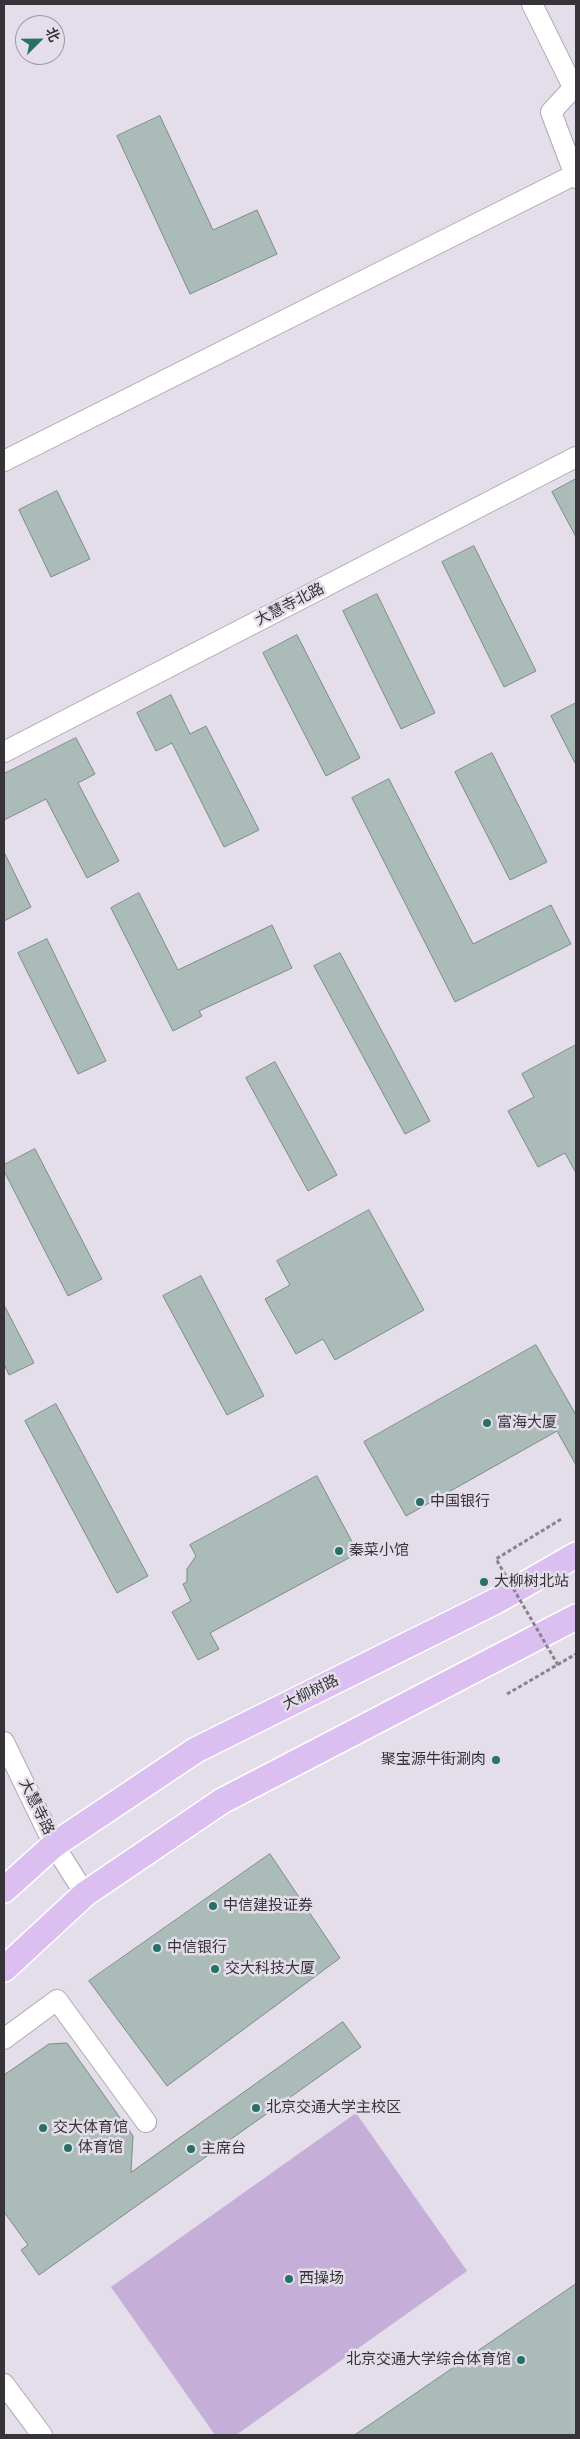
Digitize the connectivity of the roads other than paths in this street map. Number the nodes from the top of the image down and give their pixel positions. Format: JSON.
{"nodes":[{"id":1,"x":532,"y":4,"type":"edge"},
{"id":2,"x":574,"y":86,"type":"edge"},
{"id":3,"x":575,"y":176,"type":"edge"},
{"id":4,"x":576,"y":457,"type":"edge"},
{"id":5,"x":4,"y":461,"type":"edge"},
{"id":6,"x":4,"y":752,"type":"edge"},
{"id":7,"x":576,"y":1555,"type":"edge"},
{"id":8,"x":576,"y":1617,"type":"edge"},
{"id":9,"x":4,"y":1742,"type":"edge"},
{"id":10,"x":54,"y":1845,"type":"junction"},
{"id":11,"x":4,"y":1890,"type":"edge"},
{"id":12,"x":85,"y":1894,"type":"junction"},
{"id":13,"x":4,"y":1969,"type":"edge"},
{"id":14,"x":4,"y":2039,"type":"edge"},
{"id":15,"x":146,"y":2122,"type":"dead end"},
{"id":16,"x":4,"y":2384,"type":"edge"},
{"id":17,"x":42,"y":2435,"type":"edge"}],
"edges":[{"from":1,"to":2,"type":"street"},
{"from":2,"to":3,"type":"street"},
{"from":3,"to":5,"type":"street"},
{"from":4,"to":6,"type":"street","name":"大慧寺北路"},
{"from":7,"to":10,"type":"main road","name":"大柳树路"},
{"from":8,"to":12,"type":"main road"},
{"from":9,"to":10,"type":"street","name":"大慧寺路"},
{"from":10,"to":11,"type":"main road","name":"大柳树路"},
{"from":10,"to":12,"type":"street","name":"大慧寺路"},
{"from":12,"to":13,"type":"main road"},
{"from":14,"to":15,"type":"street"},
{"from":16,"to":17,"type":"street"}]}
